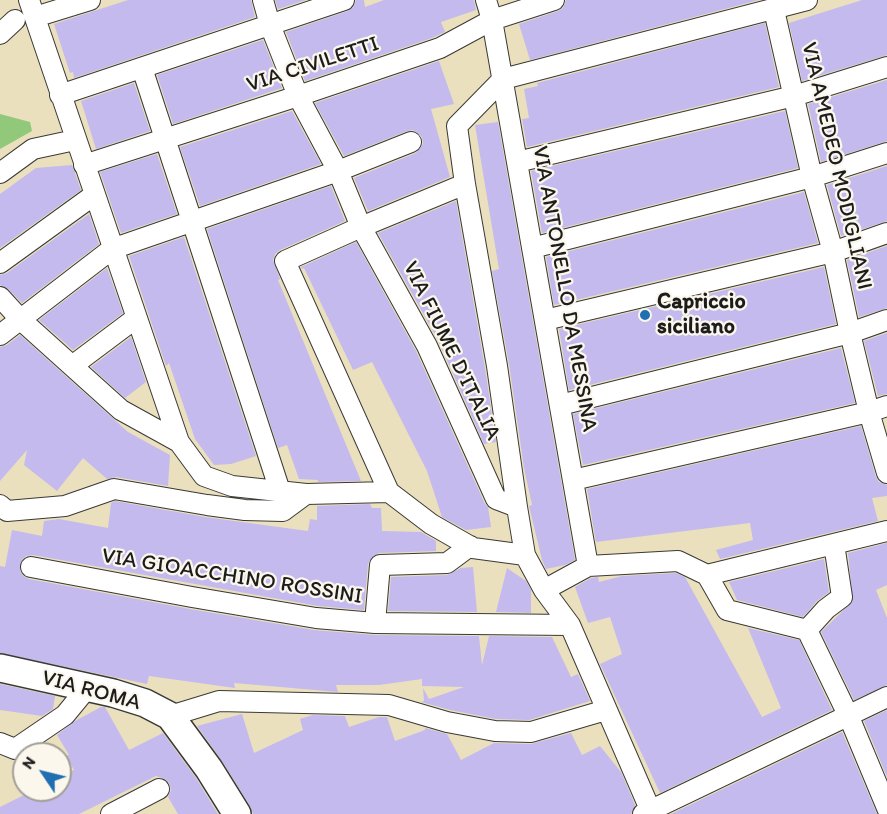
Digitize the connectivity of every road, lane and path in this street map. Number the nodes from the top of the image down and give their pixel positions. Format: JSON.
{"nodes":[{"id":1,"x":90,"y":0,"type":"edge"},
{"id":2,"x":263,"y":0,"type":"edge"},
{"id":3,"x":344,"y":0,"type":"edge"},
{"id":4,"x":486,"y":0,"type":"edge"},
{"id":5,"x":554,"y":0,"type":"edge"},
{"id":6,"x":807,"y":0,"type":"edge"},
{"id":7,"x":32,"y":8,"type":"edge"},
{"id":8,"x":774,"y":10,"type":"junction"},
{"id":9,"x":15,"y":20,"type":"dead end"},
{"id":10,"x":492,"y":20,"type":"junction"},
{"id":11,"x":270,"y":25,"type":"junction"},
{"id":12,"x":0,"y":34,"type":"edge"},
{"id":13,"x":887,"y":67,"type":"edge"},
{"id":14,"x":142,"y":68,"type":"junction"},
{"id":15,"x":503,"y":79,"type":"junction"},
{"id":16,"x":60,"y":95,"type":"junction"},
{"id":17,"x":298,"y":96,"type":"junction"},
{"id":18,"x":794,"y":96,"type":"junction"},
{"id":19,"x":166,"y":139,"type":"junction"},
{"id":20,"x":75,"y":140,"type":"junction"},
{"id":21,"x":411,"y":142,"type":"dead end"},
{"id":22,"x":887,"y":153,"type":"edge"},
{"id":23,"x":517,"y":162,"type":"junction"},
{"id":24,"x":84,"y":165,"type":"junction"},
{"id":25,"x":338,"y":171,"type":"junction"},
{"id":26,"x":0,"y":173,"type":"edge"},
{"id":27,"x":812,"y":177,"type":"junction"},
{"id":28,"x":465,"y":184,"type":"junction"},
{"id":29,"x":94,"y":195,"type":"junction"},
{"id":30,"x":193,"y":221,"type":"junction"},
{"id":31,"x":361,"y":227,"type":"junction"},
{"id":32,"x":887,"y":233,"type":"edge"},
{"id":33,"x":532,"y":248,"type":"junction"},
{"id":34,"x":112,"y":249,"type":"junction"},
{"id":35,"x":833,"y":252,"type":"junction"},
{"id":36,"x":0,"y":262,"type":"edge"},
{"id":37,"x":0,"y":297,"type":"edge"},
{"id":38,"x":136,"y":318,"type":"junction"},
{"id":39,"x":21,"y":320,"type":"junction"},
{"id":40,"x":545,"y":320,"type":"junction"},
{"id":41,"x":887,"y":320,"type":"edge"},
{"id":42,"x":850,"y":333,"type":"junction"},
{"id":43,"x":0,"y":335,"type":"edge"},
{"id":44,"x":72,"y":366,"type":"junction"},
{"id":45,"x":560,"y":405,"type":"junction"},
{"id":46,"x":878,"y":409,"type":"edge"},
{"id":47,"x":179,"y":442,"type":"junction"},
{"id":48,"x":887,"y":472,"type":"edge"},
{"id":49,"x":573,"y":480,"type":"junction"},
{"id":50,"x":280,"y":490,"type":"junction"},
{"id":51,"x":389,"y":492,"type":"junction"},
{"id":52,"x":306,"y":494,"type":"junction"},
{"id":53,"x":517,"y":507,"type":"junction"},
{"id":54,"x":4,"y":508,"type":"edge"},
{"id":55,"x":887,"y":531,"type":"edge"},
{"id":56,"x":834,"y":544,"type":"junction"},
{"id":57,"x":470,"y":546,"type":"junction"},
{"id":58,"x":525,"y":555,"type":"junction"},
{"id":59,"x":588,"y":566,"type":"junction"},
{"id":60,"x":31,"y":567,"type":"dead end"},
{"id":61,"x":707,"y":575,"type":"junction"},
{"id":62,"x":544,"y":590,"type":"junction"},
{"id":63,"x":375,"y":623,"type":"junction"},
{"id":64,"x":570,"y":625,"type":"junction"},
{"id":65,"x":807,"y":630,"type":"junction"},
{"id":66,"x":0,"y":669,"type":"edge"},
{"id":67,"x":88,"y":687,"type":"junction"},
{"id":68,"x":887,"y":697,"type":"edge"},
{"id":69,"x":606,"y":710,"type":"junction"},
{"id":70,"x":170,"y":716,"type":"junction"},
{"id":71,"x":849,"y":717,"type":"junction"},
{"id":72,"x":0,"y":743,"type":"edge"},
{"id":73,"x":159,"y":789,"type":"dead end"},
{"id":74,"x":887,"y":808,"type":"edge"},
{"id":75,"x":648,"y":813,"type":"edge"},
{"id":76,"x":111,"y":814,"type":"edge"},
{"id":77,"x":237,"y":814,"type":"edge"}],
"edges":[{"from":1,"to":7,"type":"street"},
{"from":2,"to":11,"type":"street","name":"VIA FIUME D'ITALIA"},
{"from":3,"to":11,"type":"street"},
{"from":4,"to":10,"type":"street","name":"VIA ANTONELLO DA MESSINA"},
{"from":5,"to":10,"type":"street","name":"VIA CIVILETTI"},
{"from":6,"to":8,"type":"street"},
{"from":7,"to":16,"type":"street"},
{"from":8,"to":15,"type":"street"},
{"from":8,"to":18,"type":"street","name":"VIA AMEDEO MODIGLIANI"},
{"from":9,"to":12,"type":"street"},
{"from":10,"to":15,"type":"street","name":"VIA ANTONELLO DA MESSINA"},
{"from":10,"to":17,"type":"street","name":"VIA CIVILETTI"},
{"from":11,"to":14,"type":"street"},
{"from":11,"to":17,"type":"street","name":"VIA FIUME D'ITALIA"},
{"from":13,"to":18,"type":"street"},
{"from":14,"to":16,"type":"street"},
{"from":14,"to":19,"type":"street"},
{"from":15,"to":23,"type":"street","name":"VIA ANTONELLO DA MESSINA"},
{"from":15,"to":28,"type":"street"},
{"from":16,"to":20,"type":"street"},
{"from":17,"to":19,"type":"street","name":"VIA CIVILETTI"},
{"from":17,"to":25,"type":"street","name":"VIA FIUME D'ITALIA"},
{"from":18,"to":23,"type":"street"},
{"from":18,"to":27,"type":"street","name":"VIA AMEDEO MODIGLIANI"},
{"from":19,"to":24,"type":"street","name":"VIA CIVILETTI"},
{"from":19,"to":30,"type":"street"},
{"from":20,"to":24,"type":"street"},
{"from":20,"to":26,"type":"street"},
{"from":21,"to":25,"type":"street"},
{"from":22,"to":27,"type":"street"},
{"from":23,"to":33,"type":"street","name":"VIA ANTONELLO DA MESSINA"},
{"from":24,"to":29,"type":"street"},
{"from":25,"to":30,"type":"street"},
{"from":25,"to":31,"type":"street","name":"VIA FIUME D'ITALIA"},
{"from":27,"to":33,"type":"street"},
{"from":27,"to":35,"type":"street","name":"VIA AMEDEO MODIGLIANI"},
{"from":28,"to":31,"type":"street"},
{"from":28,"to":53,"type":"street"},
{"from":29,"to":34,"type":"street"},
{"from":29,"to":36,"type":"street"},
{"from":30,"to":34,"type":"street"},
{"from":30,"to":50,"type":"street"},
{"from":31,"to":51,"type":"street"},
{"from":31,"to":53,"type":"street","name":"VIA FIUME D'ITALIA"},
{"from":32,"to":35,"type":"street"},
{"from":33,"to":40,"type":"street","name":"VIA ANTONELLO DA MESSINA"},
{"from":34,"to":38,"type":"street"},
{"from":34,"to":39,"type":"street"},
{"from":35,"to":40,"type":"street"},
{"from":35,"to":42,"type":"street","name":"VIA AMEDEO MODIGLIANI"},
{"from":37,"to":39,"type":"street"},
{"from":38,"to":44,"type":"street"},
{"from":38,"to":47,"type":"street"},
{"from":39,"to":43,"type":"street"},
{"from":39,"to":44,"type":"street"},
{"from":40,"to":45,"type":"street","name":"VIA ANTONELLO DA MESSINA"},
{"from":41,"to":42,"type":"street"},
{"from":42,"to":45,"type":"street"},
{"from":42,"to":46,"type":"street","name":"VIA AMEDEO MODIGLIANI"},
{"from":44,"to":47,"type":"street"},
{"from":45,"to":49,"type":"street","name":"VIA ANTONELLO DA MESSINA"},
{"from":46,"to":48,"type":"street","name":"VIA AMEDEO MODIGLIANI"},
{"from":46,"to":49,"type":"street"},
{"from":47,"to":50,"type":"street"},
{"from":49,"to":59,"type":"street","name":"VIA ANTONELLO DA MESSINA"},
{"from":50,"to":52,"type":"street"},
{"from":51,"to":52,"type":"street"},
{"from":51,"to":57,"type":"street"},
{"from":52,"to":54,"type":"street"},
{"from":53,"to":58,"type":"street"},
{"from":55,"to":56,"type":"street"},
{"from":56,"to":61,"type":"street"},
{"from":56,"to":65,"type":"street"},
{"from":57,"to":58,"type":"street"},
{"from":57,"to":63,"type":"street"},
{"from":58,"to":62,"type":"street"},
{"from":59,"to":61,"type":"street"},
{"from":59,"to":62,"type":"street"},
{"from":60,"to":63,"type":"street","name":"VIA GIOACCHINO ROSSINI"},
{"from":61,"to":65,"type":"street"},
{"from":62,"to":64,"type":"street"},
{"from":63,"to":64,"type":"street","name":"VIA GIOACCHINO ROSSINI"},
{"from":64,"to":69,"type":"street"},
{"from":65,"to":71,"type":"street"},
{"from":66,"to":67,"type":"main road","name":"VIA ROMA"},
{"from":67,"to":70,"type":"main road","name":"VIA ROMA"},
{"from":67,"to":72,"type":"street"},
{"from":68,"to":71,"type":"street"},
{"from":69,"to":70,"type":"street"},
{"from":69,"to":75,"type":"street"},
{"from":70,"to":77,"type":"main road","name":"VIA ROMA"},
{"from":71,"to":74,"type":"street"},
{"from":71,"to":75,"type":"street"},
{"from":73,"to":76,"type":"street"}]}
